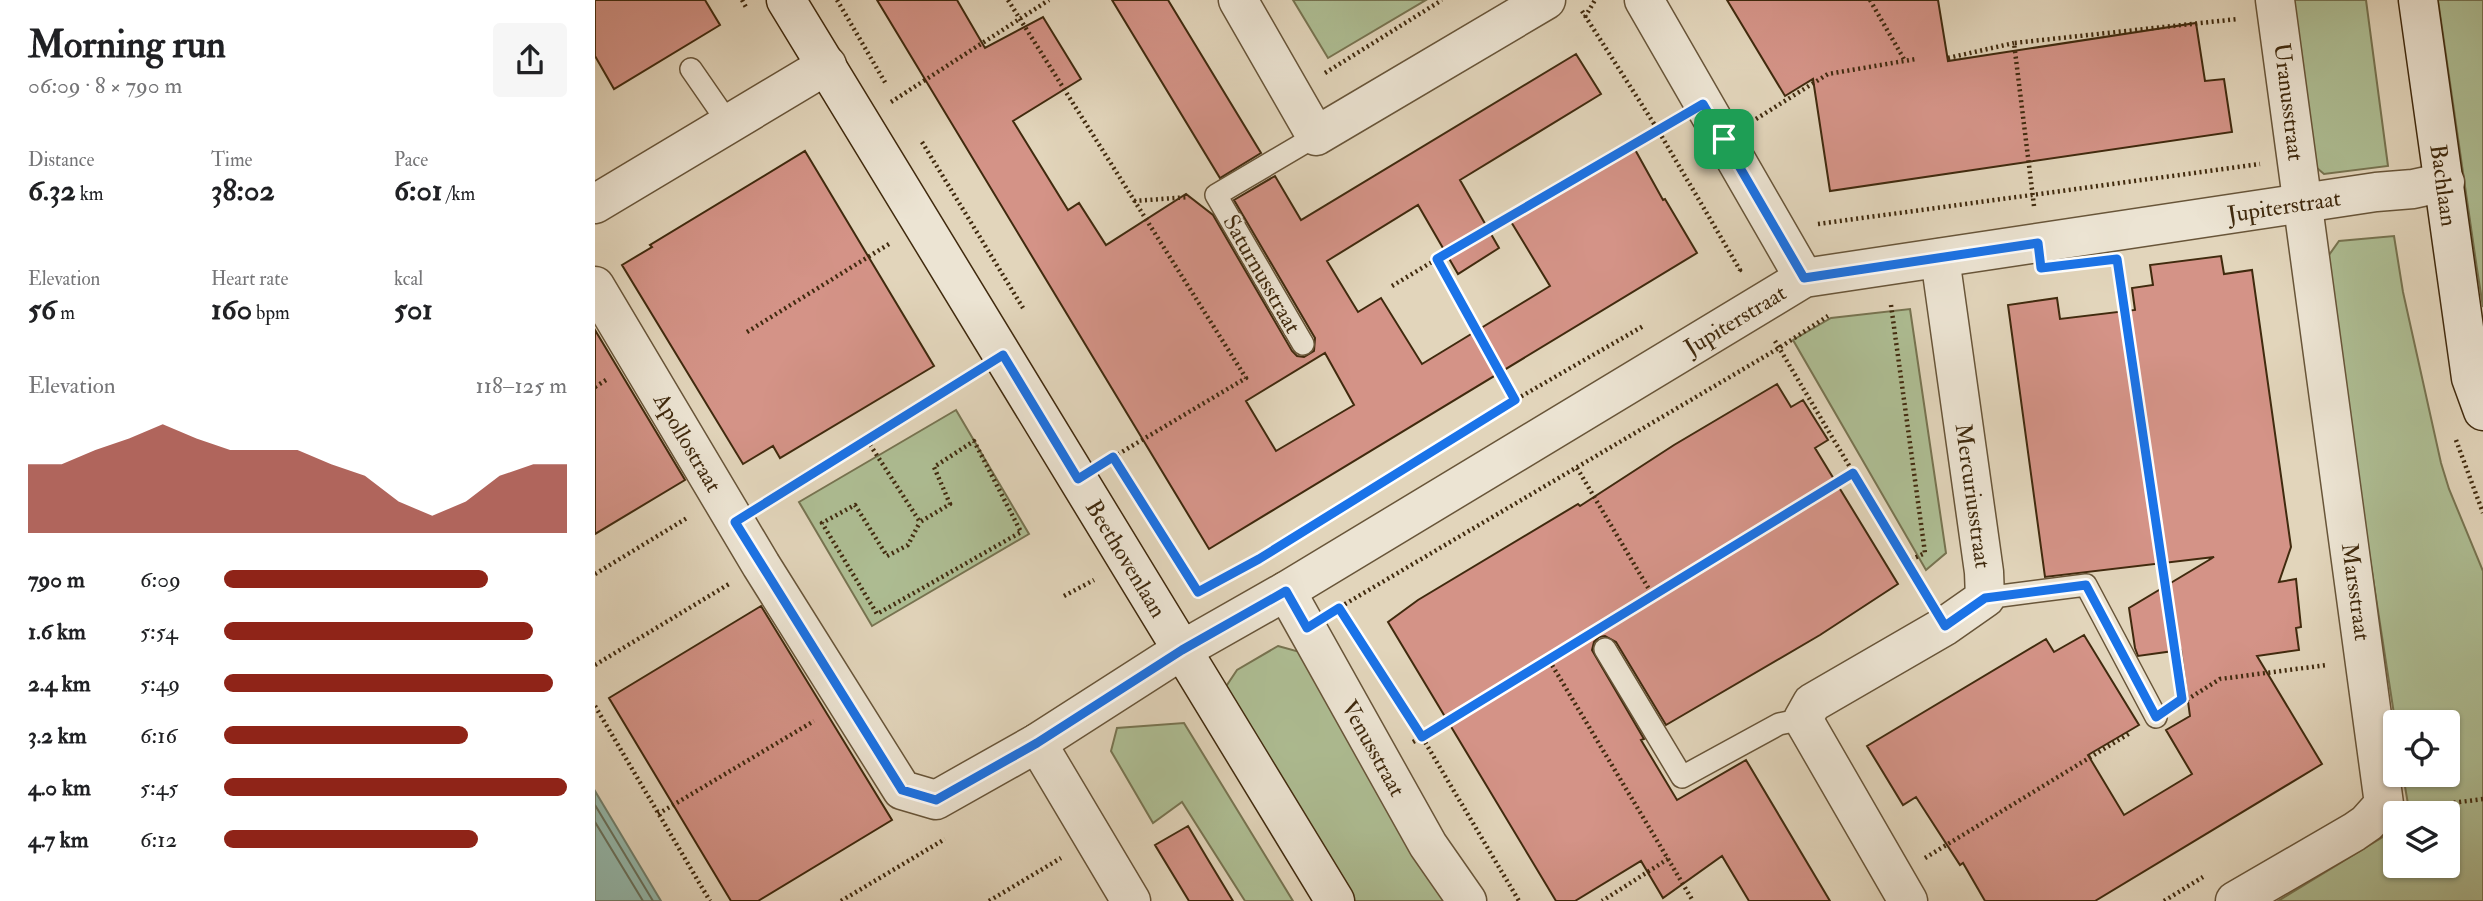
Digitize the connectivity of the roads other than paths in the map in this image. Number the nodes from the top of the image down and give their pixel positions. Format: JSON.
{"nodes":[{"id":1,"x":786,"y":0,"type":"edge"},
{"id":2,"x":1238,"y":0,"type":"edge"},
{"id":3,"x":1644,"y":0,"type":"edge"},
{"id":4,"x":2418,"y":0,"type":"edge"},
{"id":5,"x":1563,"y":4,"type":"edge"},
{"id":6,"x":2276,"y":5,"type":"edge"},
{"id":7,"x":827,"y":65,"type":"junction"},
{"id":8,"x":691,"y":69,"type":"dead end"},
{"id":9,"x":729,"y":124,"type":"junction"},
{"id":10,"x":1316,"y":136,"type":"junction"},
{"id":11,"x":2445,"y":182,"type":"junction"},
{"id":12,"x":595,"y":204,"type":"edge"},
{"id":13,"x":2289,"y":206,"type":"junction"},
{"id":14,"x":1940,"y":258,"type":"junction"},
{"id":15,"x":1804,"y":278,"type":"junction"},
{"id":16,"x":595,"y":286,"type":"edge"},
{"id":17,"x":1303,"y":344,"type":"dead end"},
{"id":18,"x":2483,"y":411,"type":"edge"},
{"id":19,"x":1286,"y":591,"type":"junction"},
{"id":20,"x":1985,"y":598,"type":"junction"},
{"id":21,"x":1605,"y":649,"type":"dead end"},
{"id":22,"x":1182,"y":650,"type":"junction"},
{"id":23,"x":2156,"y":717,"type":"road end"},
{"id":24,"x":1803,"y":719,"type":"junction"},
{"id":25,"x":1037,"y":743,"type":"junction"},
{"id":26,"x":1901,"y":889,"type":"edge"},
{"id":27,"x":1131,"y":901,"type":"edge"},
{"id":28,"x":1335,"y":901,"type":"edge"},
{"id":29,"x":1467,"y":901,"type":"edge"},
{"id":30,"x":2235,"y":901,"type":"edge"}],
"edges":[{"from":1,"to":7,"type":"street","name":"Beethovenlaan"},
{"from":2,"to":10,"type":"street"},
{"from":3,"to":15,"type":"street"},
{"from":4,"to":11,"type":"street","name":"Bachlaan"},
{"from":5,"to":10,"type":"street","name":"Saturnusstraat"},
{"from":6,"to":13,"type":"street","name":"Uranusstraat"},
{"from":7,"to":9,"type":"street"},
{"from":7,"to":22,"type":"street","name":"Beethovenlaan"},
{"from":8,"to":9,"type":"lane"},
{"from":9,"to":12,"type":"street"},
{"from":10,"to":17,"type":"lane","name":"Saturnusstraat"},
{"from":11,"to":13,"type":"street","name":"Jupiterstraat"},
{"from":11,"to":18,"type":"street","name":"Bachlaan"},
{"from":13,"to":14,"type":"street","name":"Jupiterstraat"},
{"from":13,"to":30,"type":"street","name":"Marsstraat"},
{"from":14,"to":15,"type":"street","name":"Jupiterstraat"},
{"from":14,"to":20,"type":"street","name":"Mercuriusstraat"},
{"from":15,"to":19,"type":"street","name":"Jupiterstraat"},
{"from":16,"to":25,"type":"street","name":"Apollostraat"},
{"from":19,"to":22,"type":"street","name":"Jupiterstraat"},
{"from":19,"to":29,"type":"street","name":"Venusstraat"},
{"from":20,"to":23,"type":"lane"},
{"from":20,"to":24,"type":"street","name":"Mercuriusstraat"},
{"from":21,"to":24,"type":"lane"},
{"from":22,"to":25,"type":"street","name":"Apollostraat"},
{"from":22,"to":28,"type":"street","name":"Beethovenlaan"},
{"from":24,"to":26,"type":"street"},
{"from":25,"to":27,"type":"street"}]}
